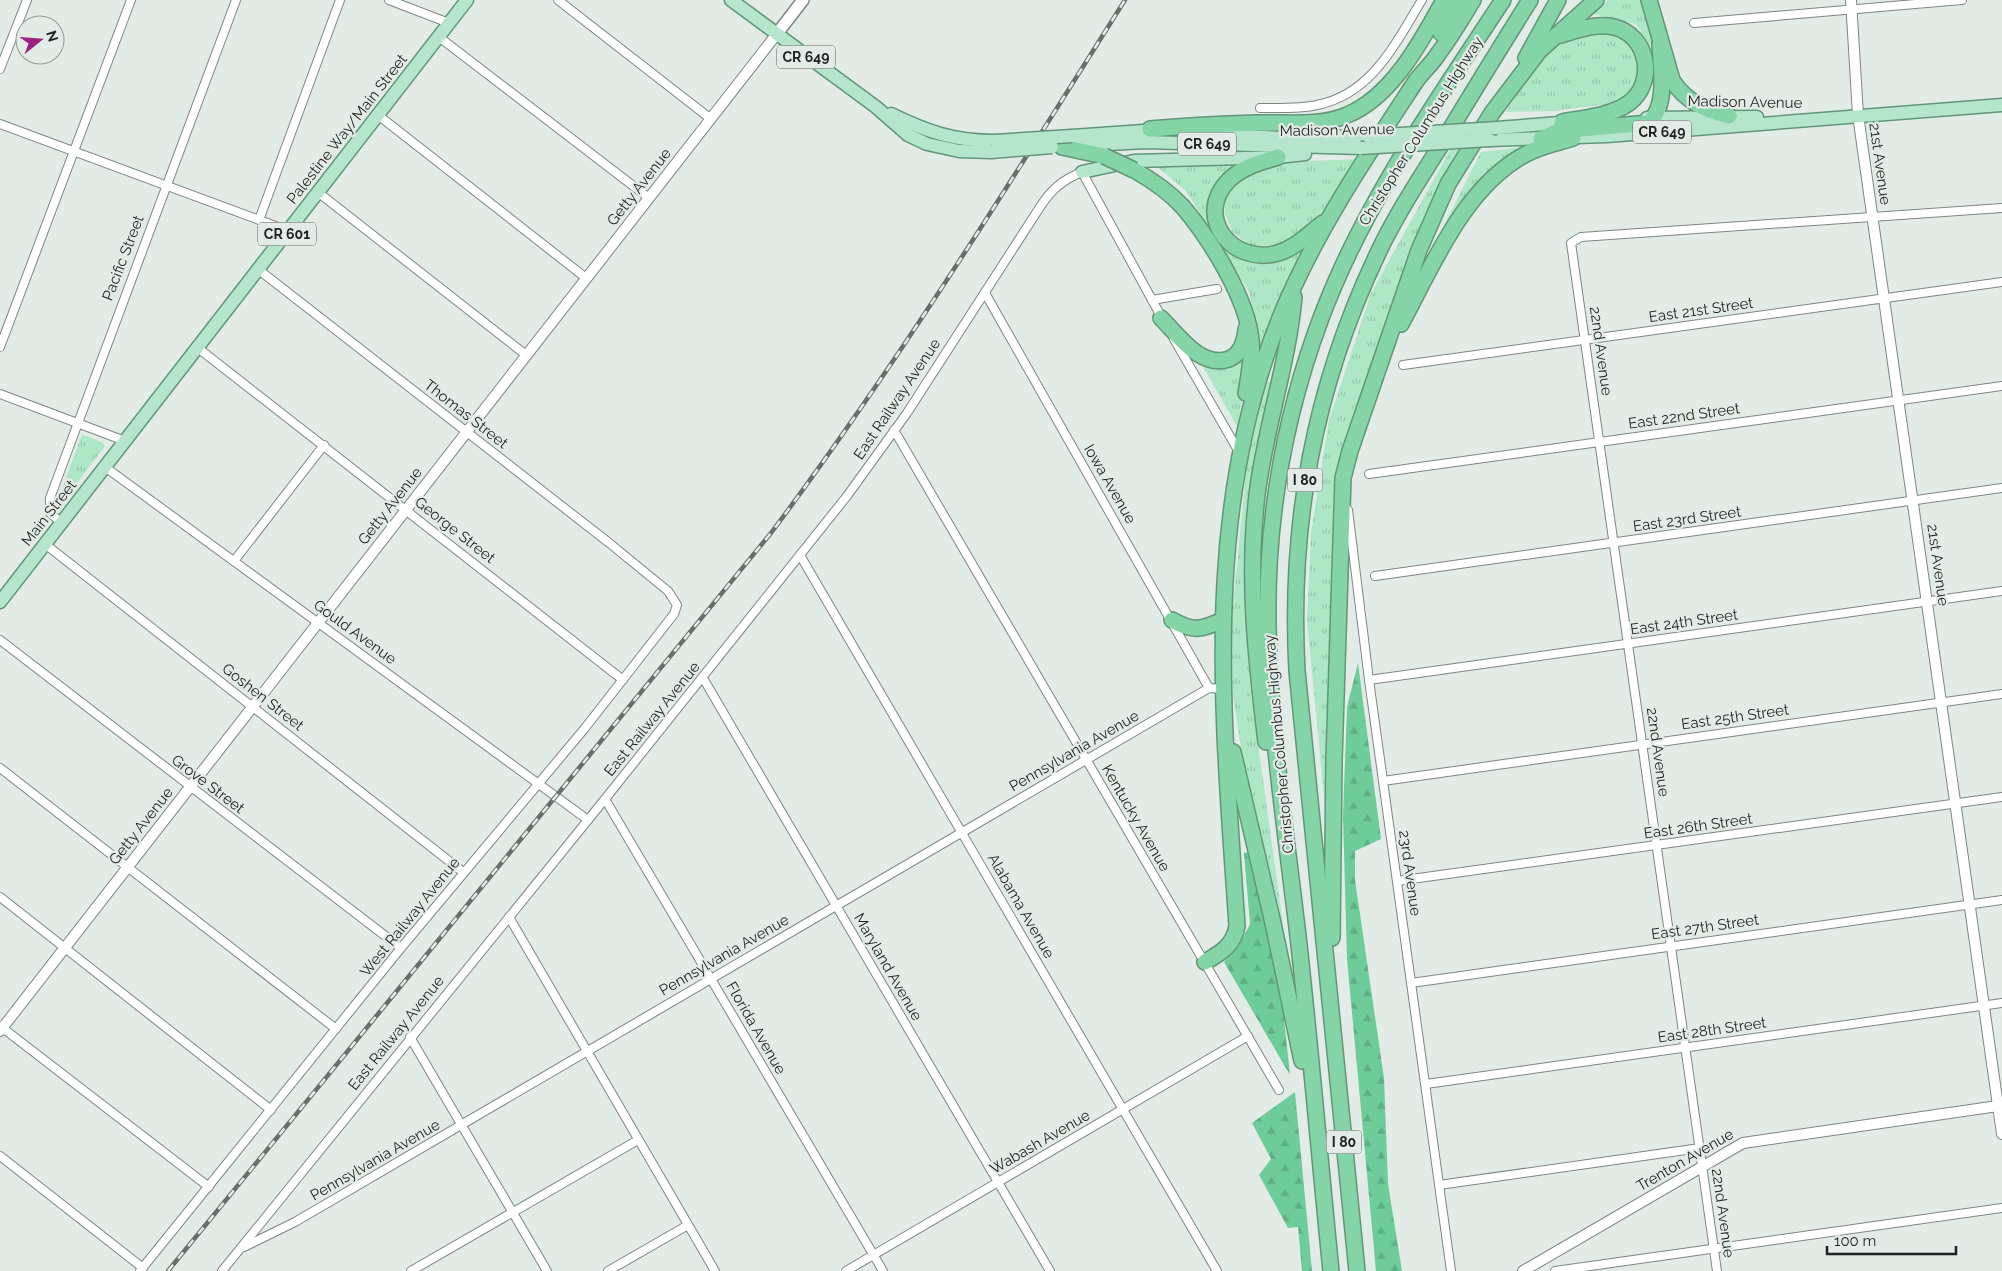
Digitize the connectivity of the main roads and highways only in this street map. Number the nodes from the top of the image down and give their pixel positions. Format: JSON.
{"nodes":[{"id":1,"x":467,"y":0,"type":"edge"},
{"id":2,"x":731,"y":0,"type":"edge"},
{"id":3,"x":803,"y":0,"type":"edge"},
{"id":4,"x":1444,"y":0,"type":"edge"},
{"id":5,"x":1460,"y":0,"type":"edge"},
{"id":6,"x":1474,"y":0,"type":"edge"},
{"id":7,"x":1503,"y":0,"type":"edge"},
{"id":8,"x":1530,"y":0,"type":"edge"},
{"id":9,"x":1558,"y":0,"type":"edge"},
{"id":10,"x":1596,"y":0,"type":"edge"},
{"id":11,"x":1650,"y":2,"type":"edge"},
{"id":12,"x":776,"y":35,"type":"junction"},
{"id":13,"x":1557,"y":36,"type":"junction"},
{"id":14,"x":1660,"y":44,"type":"junction"},
{"id":15,"x":1418,"y":78,"type":"junction"},
{"id":16,"x":1516,"y":80,"type":"junction"},
{"id":17,"x":2002,"y":105,"type":"edge"},
{"id":18,"x":1729,"y":116,"type":"junction"},
{"id":19,"x":1655,"y":117,"type":"junction"},
{"id":20,"x":1812,"y":119,"type":"junction"},
{"id":21,"x":1562,"y":122,"type":"junction"},
{"id":22,"x":1150,"y":129,"type":"junction"},
{"id":23,"x":1573,"y":138,"type":"junction"},
{"id":24,"x":1541,"y":139,"type":"junction"},
{"id":25,"x":1062,"y":144,"type":"junction"},
{"id":26,"x":994,"y":147,"type":"junction"},
{"id":27,"x":1362,"y":148,"type":"junction"},
{"id":28,"x":1278,"y":157,"type":"junction"},
{"id":29,"x":1082,"y":172,"type":"road end"},
{"id":30,"x":1329,"y":219,"type":"junction"},
{"id":31,"x":1295,"y":286,"type":"junction"},
{"id":32,"x":1246,"y":315,"type":"junction"},
{"id":33,"x":1161,"y":318,"type":"road end"},
{"id":34,"x":1379,"y":364,"type":"junction"},
{"id":35,"x":1245,"y":432,"type":"junction"},
{"id":36,"x":105,"y":467,"type":"joint"},
{"id":37,"x":0,"y":602,"type":"edge"},
{"id":38,"x":1172,"y":620,"type":"road end"},
{"id":39,"x":1223,"y":620,"type":"junction"},
{"id":40,"x":1223,"y":709,"type":"junction"},
{"id":41,"x":1300,"y":958,"type":"junction"},
{"id":42,"x":1205,"y":962,"type":"road end"},
{"id":43,"x":1331,"y":1012,"type":"junction"},
{"id":44,"x":1315,"y":1119,"type":"junction"},
{"id":45,"x":1331,"y":1271,"type":"edge"},
{"id":46,"x":1357,"y":1271,"type":"edge"}],
"edges":[{"from":1,"to":36,"type":"main road","name":"Palestine Way/Main Street","number":"CR 601"},
{"from":2,"to":12,"type":"main road","name":"Madison Avenue","number":"CR 649"},
{"from":3,"to":12,"type":"main road","name":"Getty Avenue"},
{"from":4,"to":22,"type":"highway"},
{"from":5,"to":15,"type":"highway"},
{"from":6,"to":15,"type":"highway"},
{"from":7,"to":41,"type":"highway","name":"Christopher Columbus Highway","number":"I 80"},
{"from":8,"to":43,"type":"highway","name":"Christopher Columbus Highway","number":"I 80"},
{"from":9,"to":16,"type":"highway"},
{"from":10,"to":13,"type":"highway"},
{"from":11,"to":14,"type":"highway"},
{"from":12,"to":26,"type":"main road","name":"Madison Avenue","number":"CR 649"},
{"from":13,"to":16,"type":"highway"},
{"from":13,"to":21,"type":"highway"},
{"from":14,"to":18,"type":"highway"},
{"from":14,"to":19,"type":"highway"},
{"from":15,"to":30,"type":"highway"},
{"from":16,"to":34,"type":"highway"},
{"from":17,"to":20,"type":"main road","name":"Madison Avenue","number":"CR 649"},
{"from":18,"to":19,"type":"main road","name":"Madison Avenue","number":"CR 649"},
{"from":18,"to":20,"type":"main road","name":"Madison Avenue","number":"CR 649"},
{"from":19,"to":21,"type":"main road","name":"Madison Avenue","number":"CR 649"},
{"from":19,"to":24,"type":"highway"},
{"from":20,"to":23,"type":"main road","name":"Madison Avenue","number":"CR 649"},
{"from":21,"to":22,"type":"main road","name":"Madison Avenue","number":"CR 649","bridge":true},
{"from":22,"to":25,"type":"main road","name":"Madison Avenue","number":"CR 649"},
{"from":23,"to":24,"type":"main road","name":"Madison Avenue","number":"CR 649"},
{"from":23,"to":34,"type":"highway"},
{"from":24,"to":27,"type":"main road","name":"Madison Avenue","number":"CR 649","bridge":true},
{"from":25,"to":26,"type":"main road","name":"Madison Avenue","number":"CR 649","bridge":true},
{"from":25,"to":26,"type":"main road","name":"Madison Avenue","number":"CR 649","bridge":true},
{"from":25,"to":27,"type":"main road","name":"Madison Avenue","number":"CR 649"},
{"from":25,"to":32,"type":"highway","bridge":true},
{"from":27,"to":28,"type":"main road"},
{"from":28,"to":29,"type":"main road"},
{"from":28,"to":30,"type":"highway"},
{"from":30,"to":31,"type":"highway"},
{"from":31,"to":35,"type":"highway"},
{"from":31,"to":41,"type":"highway"},
{"from":32,"to":33,"type":"highway"},
{"from":32,"to":35,"type":"highway"},
{"from":34,"to":43,"type":"highway"},
{"from":35,"to":39,"type":"highway"},
{"from":36,"to":37,"type":"main road","name":"Main Street","number":"CR 601"},
{"from":38,"to":39,"type":"highway"},
{"from":39,"to":40,"type":"highway"},
{"from":40,"to":42,"type":"highway"},
{"from":40,"to":44,"type":"highway"},
{"from":41,"to":44,"type":"highway","name":"Christopher Columbus Highway","number":"I 80"},
{"from":43,"to":46,"type":"highway","name":"Christopher Columbus Highway","number":"I 80"},
{"from":44,"to":45,"type":"highway","name":"Christopher Columbus Highway","number":"I 80"}]}
